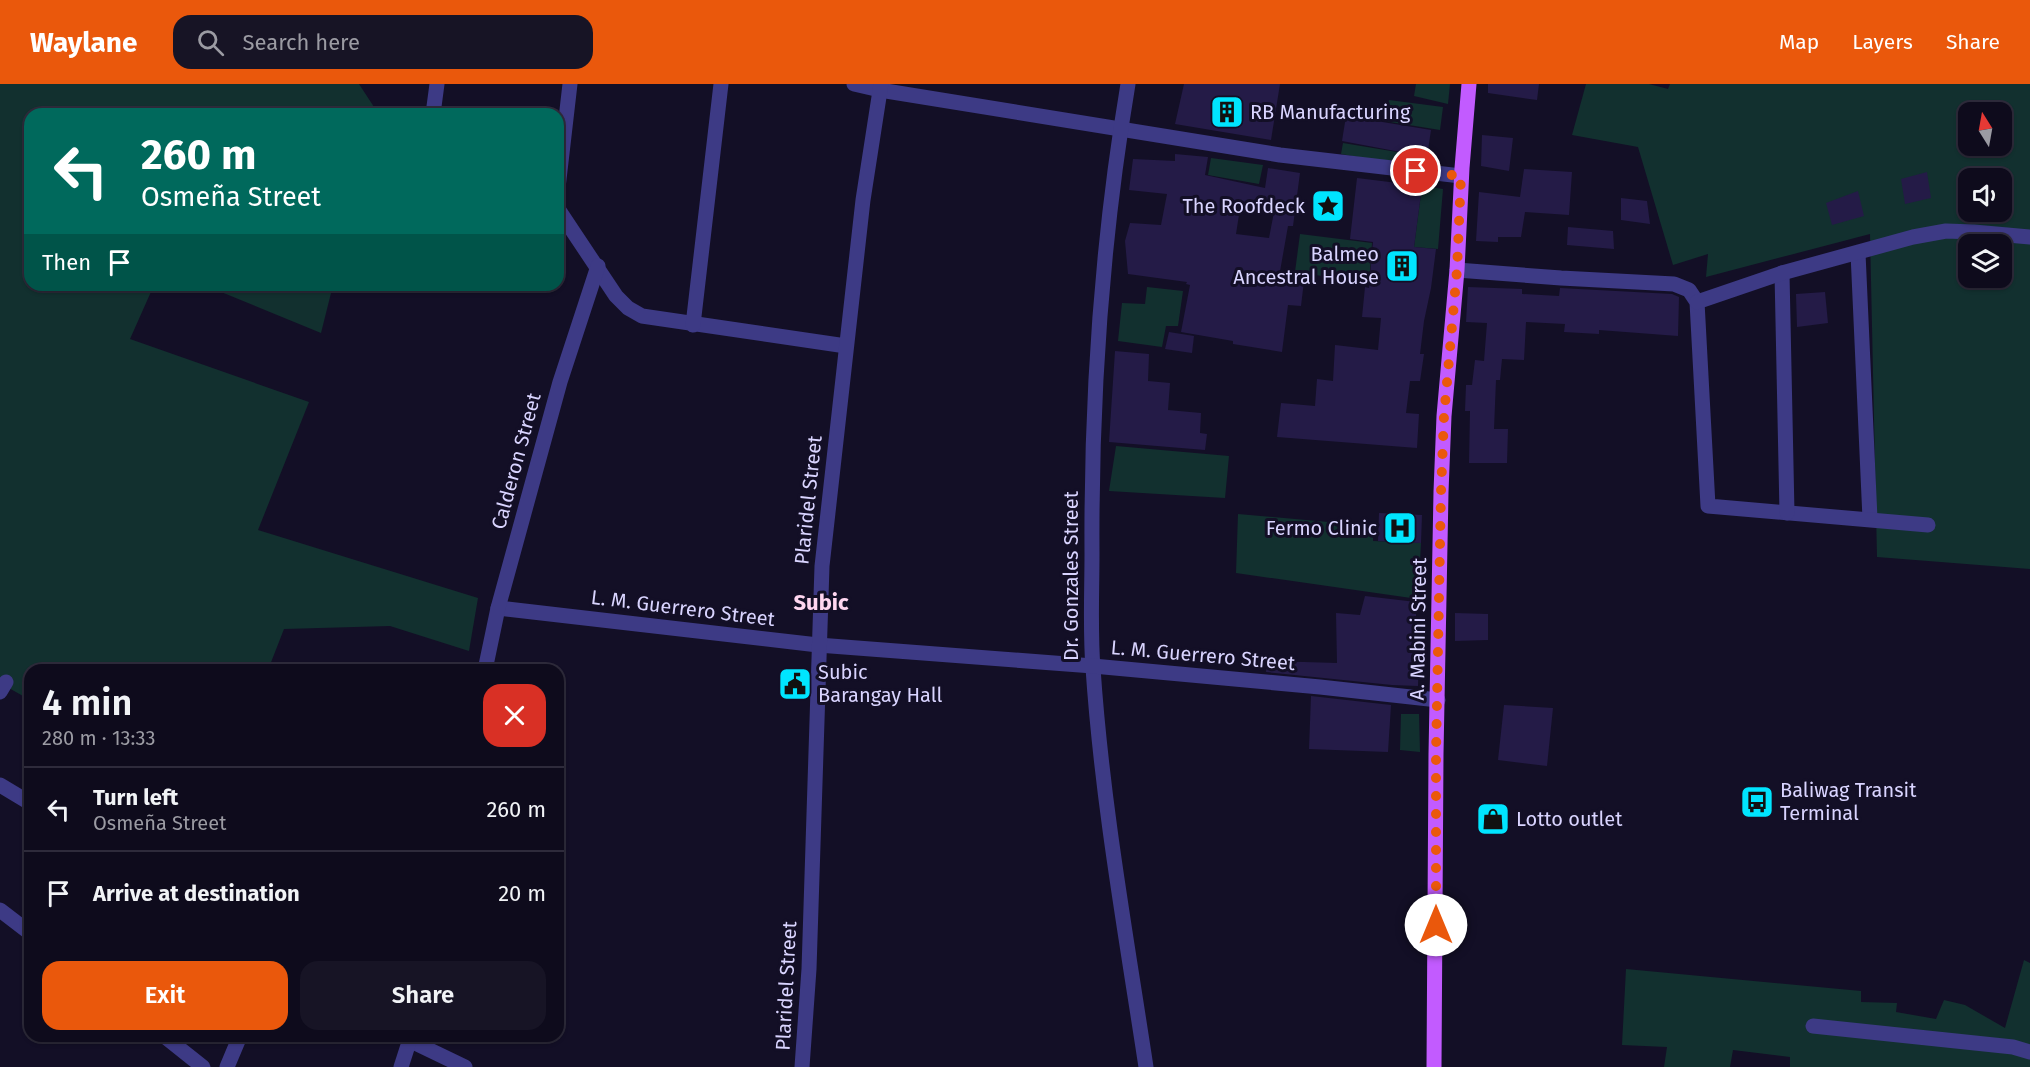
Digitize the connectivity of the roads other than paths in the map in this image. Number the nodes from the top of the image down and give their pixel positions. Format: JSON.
{"nodes":[{"id":1,"x":437,"y":84,"type":"edge"},
{"id":2,"x":570,"y":84,"type":"edge"},
{"id":3,"x":721,"y":84,"type":"edge"},
{"id":4,"x":854,"y":84,"type":"edge"},
{"id":5,"x":1128,"y":84,"type":"edge"},
{"id":6,"x":1469,"y":84,"type":"edge"},
{"id":7,"x":880,"y":87,"type":"edge"},
{"id":8,"x":434,"y":108,"type":"edge"},
{"id":9,"x":1120,"y":129,"type":"junction"},
{"id":10,"x":564,"y":136,"type":"edge"},
{"id":11,"x":1461,"y":176,"type":"junction"},
{"id":12,"x":564,"y":218,"type":"edge"},
{"id":13,"x":2030,"y":237,"type":"edge"},
{"id":14,"x":1858,"y":253,"type":"junction"},
{"id":15,"x":598,"y":266,"type":"junction"},
{"id":16,"x":1457,"y":270,"type":"junction"},
{"id":17,"x":1782,"y":273,"type":"junction"},
{"id":18,"x":1697,"y":302,"type":"junction"},
{"id":19,"x":693,"y":325,"type":"junction"},
{"id":20,"x":846,"y":346,"type":"junction"},
{"id":21,"x":1787,"y":513,"type":"junction"},
{"id":22,"x":1870,"y":519,"type":"junction"},
{"id":23,"x":1928,"y":525,"type":"dead end"},
{"id":24,"x":498,"y":608,"type":"junction"},
{"id":25,"x":818,"y":645,"type":"junction"},
{"id":26,"x":485,"y":664,"type":"edge"},
{"id":27,"x":1093,"y":666,"type":"junction"},
{"id":28,"x":1438,"y":700,"type":"junction"},
{"id":29,"x":0,"y":785,"type":"edge"},
{"id":30,"x":24,"y":799,"type":"edge"},
{"id":31,"x":0,"y":910,"type":"edge"},
{"id":32,"x":24,"y":928,"type":"edge"},
{"id":33,"x":1813,"y":1026,"type":"dead end"},
{"id":34,"x":172,"y":1042,"type":"edge"},
{"id":35,"x":237,"y":1042,"type":"edge"},
{"id":36,"x":410,"y":1042,"type":"edge"},
{"id":37,"x":417,"y":1042,"type":"edge"},
{"id":38,"x":2030,"y":1052,"type":"edge"},
{"id":39,"x":203,"y":1067,"type":"edge"},
{"id":40,"x":227,"y":1067,"type":"edge"},
{"id":41,"x":401,"y":1067,"type":"edge"},
{"id":42,"x":465,"y":1067,"type":"edge"},
{"id":43,"x":802,"y":1067,"type":"edge"},
{"id":44,"x":1146,"y":1067,"type":"edge"},
{"id":45,"x":1434,"y":1067,"type":"edge"}],
"edges":[{"from":1,"to":8,"type":"street"},
{"from":2,"to":10,"type":"street"},
{"from":3,"to":19,"type":"street"},
{"from":4,"to":7,"type":"street"},
{"from":5,"to":9,"type":"street","name":"Dr. Gonzales Street"},
{"from":6,"to":11,"type":"main road","name":"A. Mabini Street"},
{"from":7,"to":9,"type":"street"},
{"from":7,"to":20,"type":"street","name":"Plaridel Street"},
{"from":9,"to":11,"type":"street"},
{"from":9,"to":27,"type":"street","name":"Dr. Gonzales Street"},
{"from":11,"to":16,"type":"main road","name":"A. Mabini Street"},
{"from":12,"to":15,"type":"street"},
{"from":13,"to":14,"type":"street"},
{"from":14,"to":17,"type":"street"},
{"from":14,"to":22,"type":"street"},
{"from":15,"to":19,"type":"street"},
{"from":15,"to":24,"type":"street","name":"Calderon Street"},
{"from":16,"to":18,"type":"street"},
{"from":16,"to":28,"type":"main road","name":"A. Mabini Street"},
{"from":17,"to":18,"type":"street"},
{"from":17,"to":21,"type":"street"},
{"from":18,"to":21,"type":"street"},
{"from":19,"to":20,"type":"street"},
{"from":20,"to":25,"type":"street","name":"Plaridel Street"},
{"from":21,"to":22,"type":"street"},
{"from":22,"to":23,"type":"street"},
{"from":24,"to":25,"type":"street","name":"L. M. Guerrero Street"},
{"from":24,"to":26,"type":"street","name":"Calderon Street"},
{"from":25,"to":27,"type":"street","name":"L. M. Guerrero Street"},
{"from":25,"to":43,"type":"street","name":"Plaridel Street"},
{"from":27,"to":28,"type":"street","name":"L. M. Guerrero Street"},
{"from":27,"to":44,"type":"street","name":"Dr. Gonzales Street"},
{"from":28,"to":45,"type":"main road","name":"A. Mabini Street"},
{"from":29,"to":30,"type":"street"},
{"from":31,"to":32,"type":"street"},
{"from":33,"to":38,"type":"street"},
{"from":34,"to":39,"type":"street"},
{"from":35,"to":40,"type":"street"},
{"from":36,"to":41,"type":"street"},
{"from":37,"to":42,"type":"street"}]}
